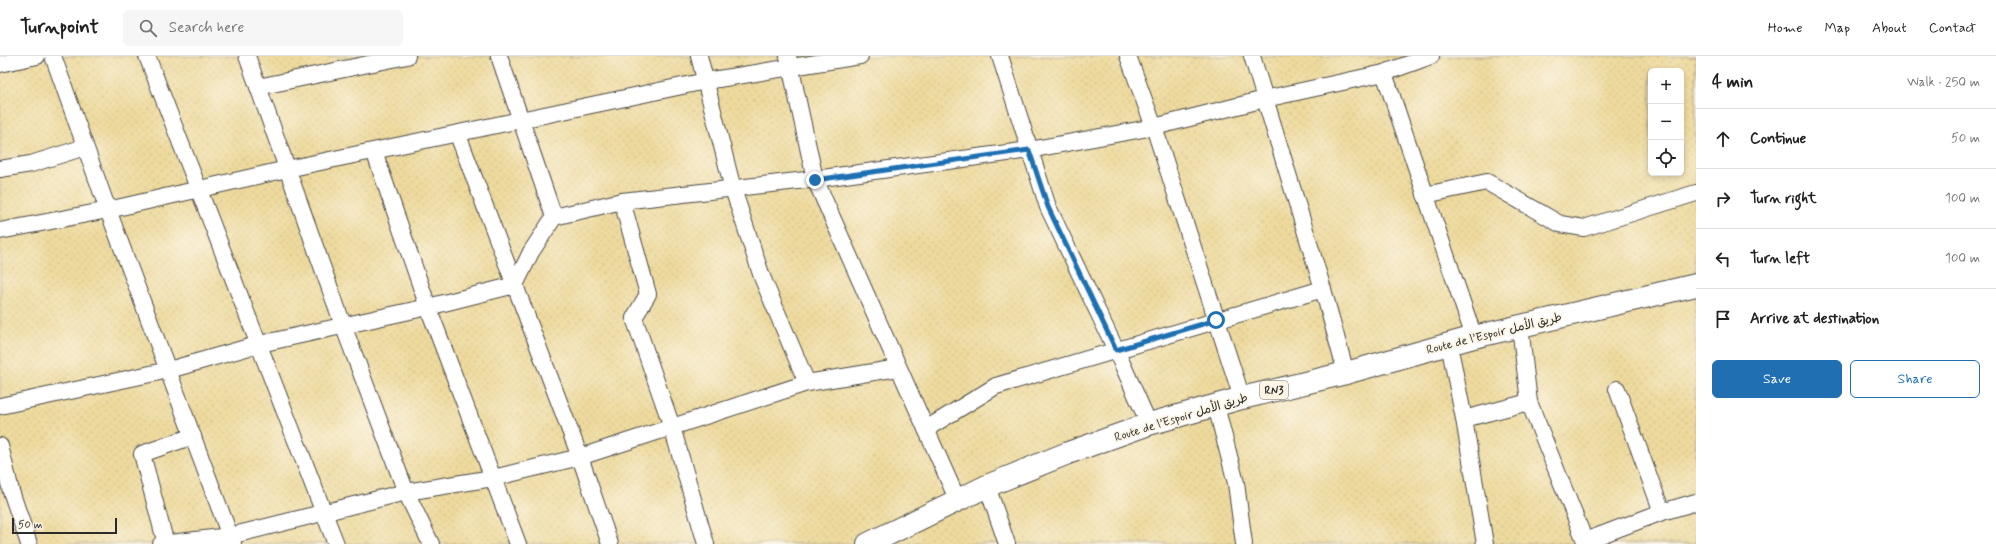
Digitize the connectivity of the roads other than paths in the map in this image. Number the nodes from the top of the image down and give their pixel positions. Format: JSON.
{"nodes":[{"id":1,"x":37,"y":56,"type":"edge"},
{"id":2,"x":53,"y":56,"type":"edge"},
{"id":3,"x":148,"y":56,"type":"edge"},
{"id":4,"x":247,"y":56,"type":"edge"},
{"id":5,"x":407,"y":56,"type":"edge"},
{"id":6,"x":500,"y":56,"type":"edge"},
{"id":7,"x":699,"y":56,"type":"edge"},
{"id":8,"x":860,"y":56,"type":"edge"},
{"id":9,"x":1000,"y":56,"type":"edge"},
{"id":10,"x":1128,"y":56,"type":"edge"},
{"id":11,"x":1252,"y":56,"type":"edge"},
{"id":12,"x":1431,"y":56,"type":"edge"},
{"id":13,"x":790,"y":62,"type":"edge"},
{"id":14,"x":0,"y":64,"type":"edge"},
{"id":15,"x":1384,"y":73,"type":"junction"},
{"id":16,"x":706,"y":81,"type":"junction"},
{"id":17,"x":258,"y":87,"type":"junction"},
{"id":18,"x":1265,"y":99,"type":"junction"},
{"id":19,"x":522,"y":121,"type":"junction"},
{"id":20,"x":1154,"y":127,"type":"junction"},
{"id":21,"x":458,"y":134,"type":"junction"},
{"id":22,"x":85,"y":147,"type":"junction"},
{"id":23,"x":1029,"y":150,"type":"junction"},
{"id":24,"x":374,"y":151,"type":"junction"},
{"id":25,"x":0,"y":169,"type":"edge"},
{"id":26,"x":286,"y":169,"type":"junction"},
{"id":27,"x":815,"y":180,"type":"junction"},
{"id":28,"x":200,"y":189,"type":"junction"},
{"id":29,"x":733,"y":189,"type":"junction"},
{"id":30,"x":1696,"y":193,"type":"edge"},
{"id":31,"x":1425,"y":195,"type":"junction"},
{"id":32,"x":622,"y":201,"type":"junction"},
{"id":33,"x":108,"y":210,"type":"junction"},
{"id":34,"x":554,"y":218,"type":"junction"},
{"id":35,"x":0,"y":231,"type":"edge"},
{"id":36,"x":516,"y":284,"type":"junction"},
{"id":37,"x":1696,"y":285,"type":"edge"},
{"id":38,"x":1323,"y":289,"type":"junction"},
{"id":39,"x":428,"y":306,"type":"junction"},
{"id":40,"x":1216,"y":320,"type":"junction"},
{"id":41,"x":343,"y":325,"type":"junction"},
{"id":42,"x":1520,"y":326,"type":"junction"},
{"id":43,"x":1474,"y":338,"type":"junction"},
{"id":44,"x":260,"y":344,"type":"junction"},
{"id":45,"x":1449,"y":344,"type":"junction"},
{"id":46,"x":1116,"y":350,"type":"junction"},
{"id":47,"x":898,"y":368,"type":"junction"},
{"id":48,"x":169,"y":370,"type":"junction"},
{"id":49,"x":1346,"y":373,"type":"junction"},
{"id":50,"x":807,"y":383,"type":"junction"},
{"id":51,"x":1617,"y":389,"type":"dead end"},
{"id":52,"x":1242,"y":398,"type":"junction"},
{"id":53,"x":1529,"y":402,"type":"junction"},
{"id":54,"x":0,"y":406,"type":"edge"},
{"id":55,"x":1216,"y":406,"type":"junction"},
{"id":56,"x":1464,"y":419,"type":"junction"},
{"id":57,"x":1149,"y":424,"type":"junction"},
{"id":58,"x":672,"y":427,"type":"junction"},
{"id":59,"x":926,"y":429,"type":"junction"},
{"id":60,"x":193,"y":436,"type":"junction"},
{"id":61,"x":0,"y":446,"type":"edge"},
{"id":62,"x":580,"y":457,"type":"junction"},
{"id":63,"x":493,"y":478,"type":"junction"},
{"id":64,"x":987,"y":486,"type":"junction"},
{"id":65,"x":406,"y":492,"type":"junction"},
{"id":66,"x":958,"y":501,"type":"junction"},
{"id":67,"x":1696,"y":502,"type":"edge"},
{"id":68,"x":1662,"y":512,"type":"junction"},
{"id":69,"x":325,"y":513,"type":"junction"},
{"id":70,"x":232,"y":540,"type":"edge"},
{"id":71,"x":878,"y":541,"type":"edge"},
{"id":72,"x":1585,"y":543,"type":"edge"},
{"id":73,"x":29,"y":544,"type":"edge"},
{"id":74,"x":164,"y":544,"type":"edge"},
{"id":75,"x":336,"y":544,"type":"edge"},
{"id":76,"x":431,"y":544,"type":"edge"},
{"id":77,"x":518,"y":544,"type":"edge"},
{"id":78,"x":610,"y":544,"type":"edge"},
{"id":79,"x":706,"y":544,"type":"edge"},
{"id":80,"x":1007,"y":544,"type":"edge"},
{"id":81,"x":1244,"y":544,"type":"edge"},
{"id":82,"x":1485,"y":544,"type":"edge"}],
"edges":[{"from":1,"to":14,"type":"street"},
{"from":2,"to":22,"type":"street"},
{"from":3,"to":28,"type":"street"},
{"from":4,"to":17,"type":"street"},
{"from":5,"to":17,"type":"street"},
{"from":6,"to":19,"type":"street"},
{"from":7,"to":16,"type":"street"},
{"from":8,"to":13,"type":"street"},
{"from":9,"to":23,"type":"street"},
{"from":10,"to":20,"type":"street"},
{"from":11,"to":18,"type":"street"},
{"from":12,"to":15,"type":"street"},
{"from":13,"to":16,"type":"street"},
{"from":13,"to":27,"type":"street"},
{"from":15,"to":18,"type":"street"},
{"from":15,"to":31,"type":"street"},
{"from":16,"to":19,"type":"street"},
{"from":16,"to":29,"type":"street"},
{"from":17,"to":26,"type":"street"},
{"from":18,"to":20,"type":"street"},
{"from":18,"to":38,"type":"street"},
{"from":19,"to":21,"type":"street"},
{"from":19,"to":34,"type":"street"},
{"from":20,"to":23,"type":"street"},
{"from":20,"to":40,"type":"street"},
{"from":21,"to":24,"type":"street"},
{"from":21,"to":36,"type":"street"},
{"from":22,"to":25,"type":"street"},
{"from":22,"to":33,"type":"street"},
{"from":23,"to":27,"type":"street"},
{"from":23,"to":46,"type":"street"},
{"from":24,"to":26,"type":"street"},
{"from":24,"to":39,"type":"street"},
{"from":26,"to":28,"type":"street"},
{"from":26,"to":41,"type":"street"},
{"from":27,"to":29,"type":"street"},
{"from":27,"to":47,"type":"street"},
{"from":28,"to":33,"type":"street"},
{"from":28,"to":44,"type":"street"},
{"from":29,"to":32,"type":"street"},
{"from":29,"to":50,"type":"street"},
{"from":30,"to":31,"type":"street"},
{"from":31,"to":43,"type":"street"},
{"from":32,"to":34,"type":"street"},
{"from":32,"to":58,"type":"street"},
{"from":33,"to":35,"type":"street"},
{"from":33,"to":48,"type":"street"},
{"from":34,"to":36,"type":"street"},
{"from":36,"to":39,"type":"street"},
{"from":36,"to":62,"type":"street"},
{"from":37,"to":42,"type":"highway","name":"Route de l’Espoir طريق الأمل","number":"RN3"},
{"from":38,"to":40,"type":"street"},
{"from":38,"to":49,"type":"street"},
{"from":39,"to":41,"type":"street"},
{"from":39,"to":63,"type":"street"},
{"from":40,"to":46,"type":"street"},
{"from":40,"to":52,"type":"street"},
{"from":41,"to":44,"type":"street"},
{"from":41,"to":65,"type":"street"},
{"from":42,"to":43,"type":"highway","name":"Route de l’Espoir طريق الأمل","number":"RN3"},
{"from":42,"to":53,"type":"street"},
{"from":43,"to":45,"type":"highway","name":"Route de l’Espoir طريق الأمل","number":"RN3"},
{"from":44,"to":48,"type":"street"},
{"from":44,"to":69,"type":"street"},
{"from":45,"to":49,"type":"highway","name":"Route de l’Espoir طريق الأمل","number":"RN3"},
{"from":45,"to":56,"type":"street"},
{"from":46,"to":57,"type":"street"},
{"from":46,"to":59,"type":"street"},
{"from":47,"to":50,"type":"street"},
{"from":47,"to":59,"type":"street"},
{"from":48,"to":54,"type":"street"},
{"from":48,"to":60,"type":"street"},
{"from":49,"to":52,"type":"highway","name":"Route de l’Espoir طريق الأمل","number":"RN3"},
{"from":50,"to":58,"type":"street"},
{"from":51,"to":68,"type":"street"},
{"from":52,"to":55,"type":"highway","name":"Route de l’Espoir طريق الأمل","number":"RN3"},
{"from":53,"to":56,"type":"street"},
{"from":53,"to":72,"type":"street"},
{"from":55,"to":57,"type":"highway","name":"Route de l’Espoir طريق الأمل","number":"RN3"},
{"from":55,"to":81,"type":"street"},
{"from":56,"to":82,"type":"street"},
{"from":57,"to":64,"type":"highway","name":"Route de l’Espoir طريق الأمل","number":"RN3"},
{"from":58,"to":62,"type":"street"},
{"from":58,"to":79,"type":"street"},
{"from":59,"to":66,"type":"street"},
{"from":60,"to":70,"type":"street"},
{"from":60,"to":74,"type":"street"},
{"from":61,"to":73,"type":"street"},
{"from":62,"to":63,"type":"street"},
{"from":62,"to":78,"type":"street"},
{"from":63,"to":65,"type":"street"},
{"from":63,"to":77,"type":"street"},
{"from":64,"to":66,"type":"highway","name":"Route de l’Espoir طريق الأمل","number":"RN3"},
{"from":64,"to":80,"type":"street"},
{"from":65,"to":69,"type":"street"},
{"from":65,"to":76,"type":"street"},
{"from":66,"to":71,"type":"highway","name":"Route de l’Espoir طريق الأمل","number":"RN3"},
{"from":67,"to":68,"type":"street"},
{"from":68,"to":72,"type":"street"},
{"from":69,"to":70,"type":"street"},
{"from":69,"to":75,"type":"street"},
{"from":70,"to":74,"type":"street"}]}
